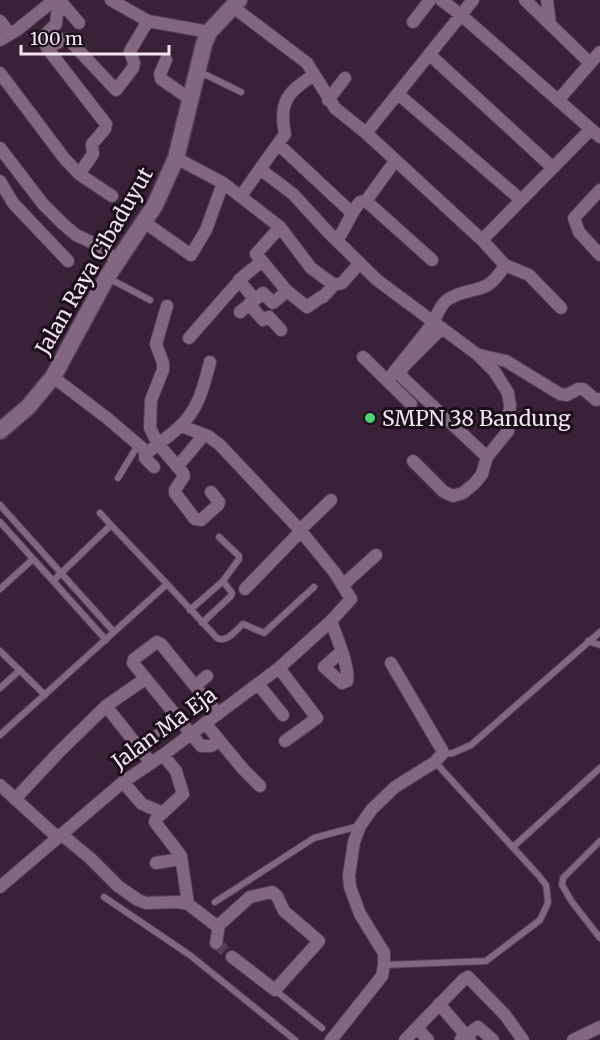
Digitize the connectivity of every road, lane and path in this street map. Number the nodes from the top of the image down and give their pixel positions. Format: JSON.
{"nodes":[{"id":1,"x":54,"y":0,"type":"edge"},
{"id":2,"x":111,"y":0,"type":"edge"},
{"id":3,"x":441,"y":0,"type":"edge"},
{"id":4,"x":473,"y":0,"type":"edge"},
{"id":5,"x":525,"y":0,"type":"edge"},
{"id":6,"x":547,"y":0,"type":"edge"},
{"id":7,"x":427,"y":1,"type":"edge"},
{"id":8,"x":232,"y":2,"type":"edge"},
{"id":9,"x":62,"y":4,"type":"edge"},
{"id":10,"x":461,"y":15,"type":"junction"},
{"id":11,"x":0,"y":21,"type":"edge"},
{"id":12,"x":148,"y":21,"type":"junction"},
{"id":13,"x":413,"y":22,"type":"dead end"},
{"id":14,"x":79,"y":23,"type":"dead end"},
{"id":15,"x":550,"y":23,"type":"junction"},
{"id":16,"x":209,"y":32,"type":"junction"},
{"id":17,"x":5,"y":37,"type":"edge"},
{"id":18,"x":47,"y":48,"type":"junction"},
{"id":19,"x":600,"y":52,"type":"edge"},
{"id":20,"x":430,"y":55,"type":"junction"},
{"id":21,"x":166,"y":60,"type":"dead end"},
{"id":22,"x":590,"y":63,"type":"junction"},
{"id":23,"x":196,"y":71,"type":"junction"},
{"id":24,"x":0,"y":73,"type":"edge"},
{"id":25,"x":314,"y":75,"type":"junction"},
{"id":26,"x":345,"y":78,"type":"dead end"},
{"id":27,"x":241,"y":92,"type":"dead end"},
{"id":28,"x":398,"y":94,"type":"junction"},
{"id":29,"x":190,"y":99,"type":"junction"},
{"id":30,"x":559,"y":99,"type":"junction"},
{"id":31,"x":328,"y":100,"type":"junction"},
{"id":32,"x":366,"y":133,"type":"junction"},
{"id":33,"x":596,"y":133,"type":"edge"},
{"id":34,"x":278,"y":144,"type":"junction"},
{"id":35,"x":0,"y":148,"type":"edge"},
{"id":36,"x":176,"y":158,"type":"junction"},
{"id":37,"x":395,"y":161,"type":"junction"},
{"id":38,"x":552,"y":167,"type":"junction"},
{"id":39,"x":260,"y":169,"type":"junction"},
{"id":40,"x":79,"y":174,"type":"junction"},
{"id":41,"x":0,"y":181,"type":"edge"},
{"id":42,"x":223,"y":183,"type":"junction"},
{"id":43,"x":600,"y":190,"type":"edge"},
{"id":44,"x":112,"y":196,"type":"dead end"},
{"id":45,"x":241,"y":196,"type":"junction"},
{"id":46,"x":520,"y":199,"type":"junction"},
{"id":47,"x":366,"y":201,"type":"junction"},
{"id":48,"x":351,"y":212,"type":"junction"},
{"id":49,"x":144,"y":222,"type":"junction"},
{"id":50,"x":280,"y":227,"type":"junction"},
{"id":51,"x":337,"y":240,"type":"junction"},
{"id":52,"x":482,"y":240,"type":"junction"},
{"id":53,"x":600,"y":255,"type":"edge"},
{"id":54,"x":119,"y":260,"type":"junction"},
{"id":55,"x":432,"y":260,"type":"dead end"},
{"id":56,"x":68,"y":261,"type":"dead end"},
{"id":57,"x":262,"y":261,"type":"junction"},
{"id":58,"x":360,"y":263,"type":"junction"},
{"id":59,"x":506,"y":266,"type":"junction"},
{"id":60,"x":107,"y":277,"type":"junction"},
{"id":61,"x":239,"y":281,"type":"junction"},
{"id":62,"x":334,"y":285,"type":"junction"},
{"id":63,"x":287,"y":291,"type":"junction"},
{"id":64,"x":150,"y":300,"type":"dead end"},
{"id":65,"x":167,"y":306,"type":"dead end"},
{"id":66,"x":248,"y":306,"type":"junction"},
{"id":67,"x":561,"y":308,"type":"dead end"},
{"id":68,"x":438,"y":325,"type":"junction"},
{"id":69,"x":281,"y":330,"type":"dead end"},
{"id":70,"x":189,"y":338,"type":"dead end"},
{"id":71,"x":478,"y":354,"type":"junction"},
{"id":72,"x":363,"y":357,"type":"dead end"},
{"id":73,"x":210,"y":362,"type":"dead end"},
{"id":74,"x":53,"y":377,"type":"junction"},
{"id":75,"x":388,"y":380,"type":"junction"},
{"id":76,"x":600,"y":399,"type":"edge"},
{"id":77,"x":411,"y":404,"type":"dead end"},
{"id":78,"x":181,"y":426,"type":"junction"},
{"id":79,"x":0,"y":431,"type":"edge"},
{"id":80,"x":204,"y":435,"type":"junction"},
{"id":81,"x":158,"y":444,"type":"junction"},
{"id":82,"x":143,"y":449,"type":"junction"},
{"id":83,"x":488,"y":457,"type":"junction"},
{"id":84,"x":413,"y":461,"type":"dead end"},
{"id":85,"x":154,"y":467,"type":"dead end"},
{"id":86,"x":177,"y":467,"type":"junction"},
{"id":87,"x":118,"y":478,"type":"dead end"},
{"id":88,"x":211,"y":492,"type":"dead end"},
{"id":89,"x":331,"y":500,"type":"dead end"},
{"id":90,"x":0,"y":505,"type":"edge"},
{"id":91,"x":100,"y":513,"type":"dead end"},
{"id":92,"x":0,"y":522,"type":"edge"},
{"id":93,"x":111,"y":525,"type":"junction"},
{"id":94,"x":300,"y":530,"type":"junction"},
{"id":95,"x":219,"y":537,"type":"dead end"},
{"id":96,"x":376,"y":555,"type":"dead end"},
{"id":97,"x":33,"y":559,"type":"junction"},
{"id":98,"x":61,"y":573,"type":"junction"},
{"id":99,"x":53,"y":581,"type":"junction"},
{"id":100,"x":223,"y":581,"type":"junction"},
{"id":101,"x":166,"y":584,"type":"junction"},
{"id":102,"x":344,"y":585,"type":"junction"},
{"id":103,"x":314,"y":587,"type":"dead end"},
{"id":104,"x":0,"y":589,"type":"edge"},
{"id":105,"x":245,"y":589,"type":"dead end"},
{"id":106,"x":190,"y":610,"type":"junction"},
{"id":107,"x":331,"y":621,"type":"junction"},
{"id":108,"x":202,"y":623,"type":"junction"},
{"id":109,"x":114,"y":632,"type":"junction"},
{"id":110,"x":600,"y":632,"type":"edge"},
{"id":111,"x":106,"y":640,"type":"junction"},
{"id":112,"x":588,"y":641,"type":"junction"},
{"id":113,"x":600,"y":645,"type":"edge"},
{"id":114,"x":0,"y":651,"type":"edge"},
{"id":115,"x":341,"y":652,"type":"dead end"},
{"id":116,"x":391,"y":663,"type":"dead end"},
{"id":117,"x":279,"y":668,"type":"junction"},
{"id":118,"x":20,"y":670,"type":"junction"},
{"id":119,"x":207,"y":676,"type":"dead end"},
{"id":120,"x":145,"y":679,"type":"junction"},
{"id":121,"x":258,"y":684,"type":"junction"},
{"id":122,"x":195,"y":686,"type":"junction"},
{"id":123,"x":0,"y":688,"type":"edge"},
{"id":124,"x":45,"y":695,"type":"junction"},
{"id":125,"x":106,"y":706,"type":"junction"},
{"id":126,"x":218,"y":714,"type":"junction"},
{"id":127,"x":283,"y":715,"type":"dead end"},
{"id":128,"x":179,"y":720,"type":"junction"},
{"id":129,"x":205,"y":723,"type":"junction"},
{"id":130,"x":191,"y":734,"type":"junction"},
{"id":131,"x":0,"y":735,"type":"edge"},
{"id":132,"x":153,"y":739,"type":"dead end"},
{"id":133,"x":219,"y":741,"type":"junction"},
{"id":134,"x":285,"y":741,"type":"dead end"},
{"id":135,"x":163,"y":755,"type":"junction"},
{"id":136,"x":438,"y":758,"type":"junction"},
{"id":137,"x":151,"y":763,"type":"junction"},
{"id":138,"x":600,"y":768,"type":"edge"},
{"id":139,"x":123,"y":782,"type":"junction"},
{"id":140,"x":0,"y":785,"type":"edge"},
{"id":141,"x":260,"y":786,"type":"dead end"},
{"id":142,"x":15,"y":799,"type":"junction"},
{"id":143,"x":163,"y":813,"type":"junction"},
{"id":144,"x":360,"y":826,"type":"junction"},
{"id":145,"x":59,"y":836,"type":"junction"},
{"id":146,"x":600,"y":841,"type":"edge"},
{"id":147,"x":513,"y":848,"type":"junction"},
{"id":148,"x":180,"y":857,"type":"junction"},
{"id":149,"x":156,"y":863,"type":"dead end"},
{"id":150,"x":1,"y":883,"type":"edge"},
{"id":151,"x":105,"y":897,"type":"dead end"},
{"id":152,"x":215,"y":902,"type":"dead end"},
{"id":153,"x":188,"y":904,"type":"junction"},
{"id":154,"x":217,"y":925,"type":"junction"},
{"id":155,"x":600,"y":938,"type":"edge"},
{"id":156,"x":216,"y":943,"type":"dead end"},
{"id":157,"x":232,"y":957,"type":"tunnel mouth"},
{"id":158,"x":384,"y":965,"type":"junction"},
{"id":159,"x":275,"y":990,"type":"junction"},
{"id":160,"x":439,"y":1004,"type":"junction"},
{"id":161,"x":600,"y":1027,"type":"edge"},
{"id":162,"x":322,"y":1028,"type":"dead end"},
{"id":163,"x":417,"y":1028,"type":"junction"},
{"id":164,"x":466,"y":1038,"type":"edge"},
{"id":165,"x":295,"y":1040,"type":"edge"},
{"id":166,"x":331,"y":1040,"type":"edge"},
{"id":167,"x":405,"y":1040,"type":"edge"},
{"id":168,"x":428,"y":1040,"type":"edge"},
{"id":169,"x":493,"y":1040,"type":"edge"},
{"id":170,"x":523,"y":1040,"type":"edge"},
{"id":171,"x":573,"y":1040,"type":"edge"}],
"edges":[{"from":1,"to":17,"type":"street"},
{"from":2,"to":12,"type":"street"},
{"from":3,"to":10,"type":"street"},
{"from":4,"to":10,"type":"street"},
{"from":5,"to":15,"type":"street"},
{"from":6,"to":15,"type":"street"},
{"from":7,"to":13,"type":"street"},
{"from":8,"to":16,"type":"main road","name":"Jalan Raya Cibaduyut"},
{"from":8,"to":25,"type":"street"},
{"from":9,"to":14,"type":"street"},
{"from":9,"to":18,"type":"street"},
{"from":10,"to":20,"type":"street"},
{"from":10,"to":30,"type":"street"},
{"from":11,"to":17,"type":"street"},
{"from":12,"to":16,"type":"street"},
{"from":12,"to":18,"type":"street"},
{"from":15,"to":22,"type":"street"},
{"from":16,"to":23,"type":"main road","name":"Jalan Raya Cibaduyut"},
{"from":18,"to":40,"type":"street"},
{"from":19,"to":22,"type":"street"},
{"from":20,"to":28,"type":"street"},
{"from":20,"to":38,"type":"street"},
{"from":21,"to":29,"type":"street"},
{"from":22,"to":30,"type":"street"},
{"from":23,"to":27,"type":"lane"},
{"from":23,"to":29,"type":"main road","name":"Jalan Raya Cibaduyut"},
{"from":24,"to":40,"type":"street"},
{"from":25,"to":31,"type":"street"},
{"from":25,"to":34,"type":"street"},
{"from":26,"to":31,"type":"street"},
{"from":28,"to":32,"type":"street"},
{"from":28,"to":46,"type":"street"},
{"from":29,"to":36,"type":"main road","name":"Jalan Raya Cibaduyut"},
{"from":30,"to":33,"type":"street"},
{"from":31,"to":32,"type":"street"},
{"from":32,"to":37,"type":"street"},
{"from":33,"to":38,"type":"street"},
{"from":34,"to":39,"type":"street"},
{"from":34,"to":48,"type":"street"},
{"from":35,"to":54,"type":"street"},
{"from":36,"to":42,"type":"street"},
{"from":36,"to":49,"type":"main road","name":"Jalan Raya Cibaduyut"},
{"from":37,"to":47,"type":"street"},
{"from":37,"to":52,"type":"street"},
{"from":38,"to":46,"type":"street"},
{"from":39,"to":45,"type":"street"},
{"from":39,"to":51,"type":"street"},
{"from":40,"to":44,"type":"street"},
{"from":41,"to":56,"type":"street"},
{"from":42,"to":45,"type":"street"},
{"from":42,"to":49,"type":"street"},
{"from":43,"to":53,"type":"street"},
{"from":45,"to":50,"type":"street"},
{"from":46,"to":52,"type":"street"},
{"from":47,"to":48,"type":"street"},
{"from":47,"to":55,"type":"street"},
{"from":48,"to":51,"type":"street"},
{"from":49,"to":54,"type":"main road","name":"Jalan Raya Cibaduyut"},
{"from":50,"to":57,"type":"street"},
{"from":50,"to":62,"type":"street"},
{"from":51,"to":58,"type":"street"},
{"from":52,"to":59,"type":"street"},
{"from":54,"to":60,"type":"main road","name":"Jalan Raya Cibaduyut"},
{"from":57,"to":61,"type":"street"},
{"from":57,"to":63,"type":"street"},
{"from":58,"to":62,"type":"street"},
{"from":58,"to":68,"type":"street"},
{"from":59,"to":67,"type":"street"},
{"from":59,"to":68,"type":"street"},
{"from":60,"to":64,"type":"lane"},
{"from":60,"to":74,"type":"main road","name":"Jalan Raya Cibaduyut"},
{"from":61,"to":66,"type":"street"},
{"from":61,"to":70,"type":"street"},
{"from":62,"to":63,"type":"street"},
{"from":63,"to":66,"type":"street"},
{"from":65,"to":81,"type":"street"},
{"from":66,"to":69,"type":"street"},
{"from":68,"to":71,"type":"street"},
{"from":68,"to":75,"type":"street"},
{"from":68,"to":83,"type":"street"},
{"from":71,"to":76,"type":"street"},
{"from":71,"to":83,"type":"street"},
{"from":72,"to":75,"type":"street"},
{"from":73,"to":78,"type":"street"},
{"from":74,"to":79,"type":"main road","name":"Jalan Raya Cibaduyut"},
{"from":74,"to":82,"type":"street"},
{"from":75,"to":77,"type":"street"},
{"from":78,"to":80,"type":"street"},
{"from":78,"to":81,"type":"street"},
{"from":80,"to":86,"type":"street"},
{"from":80,"to":94,"type":"street"},
{"from":81,"to":82,"type":"street"},
{"from":81,"to":86,"type":"street"},
{"from":82,"to":85,"type":"street"},
{"from":82,"to":87,"type":"lane"},
{"from":83,"to":84,"type":"street"},
{"from":86,"to":88,"type":"street"},
{"from":89,"to":94,"type":"street"},
{"from":90,"to":98,"type":"lane"},
{"from":91,"to":93,"type":"lane"},
{"from":92,"to":97,"type":"lane"},
{"from":93,"to":98,"type":"lane"},
{"from":93,"to":101,"type":"lane"},
{"from":94,"to":102,"type":"street"},
{"from":94,"to":105,"type":"street"},
{"from":95,"to":100,"type":"lane"},
{"from":96,"to":102,"type":"street"},
{"from":97,"to":99,"type":"lane"},
{"from":97,"to":104,"type":"lane"},
{"from":98,"to":99,"type":"lane"},
{"from":98,"to":109,"type":"lane"},
{"from":99,"to":111,"type":"lane"},
{"from":100,"to":106,"type":"lane"},
{"from":100,"to":108,"type":"lane"},
{"from":101,"to":106,"type":"lane"},
{"from":101,"to":109,"type":"lane"},
{"from":102,"to":107,"type":"street","name":"Jalan Ma Eja"},
{"from":103,"to":108,"type":"lane"},
{"from":106,"to":108,"type":"lane"},
{"from":107,"to":115,"type":"street"},
{"from":107,"to":117,"type":"street","name":"Jalan Ma Eja"},
{"from":109,"to":111,"type":"lane"},
{"from":110,"to":112,"type":"lane"},
{"from":111,"to":124,"type":"lane"},
{"from":112,"to":113,"type":"lane"},
{"from":112,"to":136,"type":"lane"},
{"from":114,"to":118,"type":"lane"},
{"from":116,"to":136,"type":"street"},
{"from":117,"to":121,"type":"street","name":"Jalan Ma Eja"},
{"from":117,"to":134,"type":"street"},
{"from":118,"to":123,"type":"lane"},
{"from":118,"to":124,"type":"lane"},
{"from":119,"to":122,"type":"street"},
{"from":120,"to":122,"type":"street"},
{"from":120,"to":125,"type":"street"},
{"from":120,"to":128,"type":"street"},
{"from":121,"to":126,"type":"street","name":"Jalan Ma Eja"},
{"from":121,"to":127,"type":"street"},
{"from":122,"to":126,"type":"street"},
{"from":124,"to":131,"type":"lane"},
{"from":125,"to":137,"type":"street"},
{"from":125,"to":142,"type":"street"},
{"from":126,"to":129,"type":"street","name":"Jalan Ma Eja"},
{"from":128,"to":130,"type":"street"},
{"from":128,"to":132,"type":"street"},
{"from":129,"to":130,"type":"street","name":"Jalan Ma Eja"},
{"from":129,"to":133,"type":"street"},
{"from":130,"to":133,"type":"street"},
{"from":130,"to":135,"type":"street","name":"Jalan Ma Eja"},
{"from":133,"to":141,"type":"street"},
{"from":135,"to":137,"type":"street","name":"Jalan Ma Eja"},
{"from":135,"to":143,"type":"street"},
{"from":136,"to":144,"type":"street"},
{"from":136,"to":147,"type":"lane"},
{"from":137,"to":139,"type":"street","name":"Jalan Ma Eja"},
{"from":138,"to":147,"type":"lane"},
{"from":139,"to":143,"type":"street"},
{"from":139,"to":145,"type":"street","name":"Jalan Ma Eja"},
{"from":140,"to":142,"type":"street"},
{"from":142,"to":145,"type":"street"},
{"from":143,"to":148,"type":"street"},
{"from":144,"to":152,"type":"lane"},
{"from":144,"to":158,"type":"street"},
{"from":145,"to":150,"type":"street","name":"Jalan Ma Eja"},
{"from":145,"to":153,"type":"street"},
{"from":146,"to":155,"type":"lane"},
{"from":147,"to":158,"type":"lane"},
{"from":148,"to":149,"type":"street"},
{"from":148,"to":153,"type":"street"},
{"from":151,"to":165,"type":"lane"},
{"from":153,"to":154,"type":"street"},
{"from":154,"to":156,"type":"street"},
{"from":154,"to":159,"type":"street"},
{"from":157,"to":159,"type":"street"},
{"from":158,"to":166,"type":"street"},
{"from":159,"to":162,"type":"lane"},
{"from":160,"to":163,"type":"street"},
{"from":160,"to":164,"type":"street"},
{"from":160,"to":170,"type":"street"},
{"from":161,"to":171,"type":"street"},
{"from":163,"to":167,"type":"street"},
{"from":163,"to":168,"type":"street"},
{"from":164,"to":169,"type":"street"}]}
